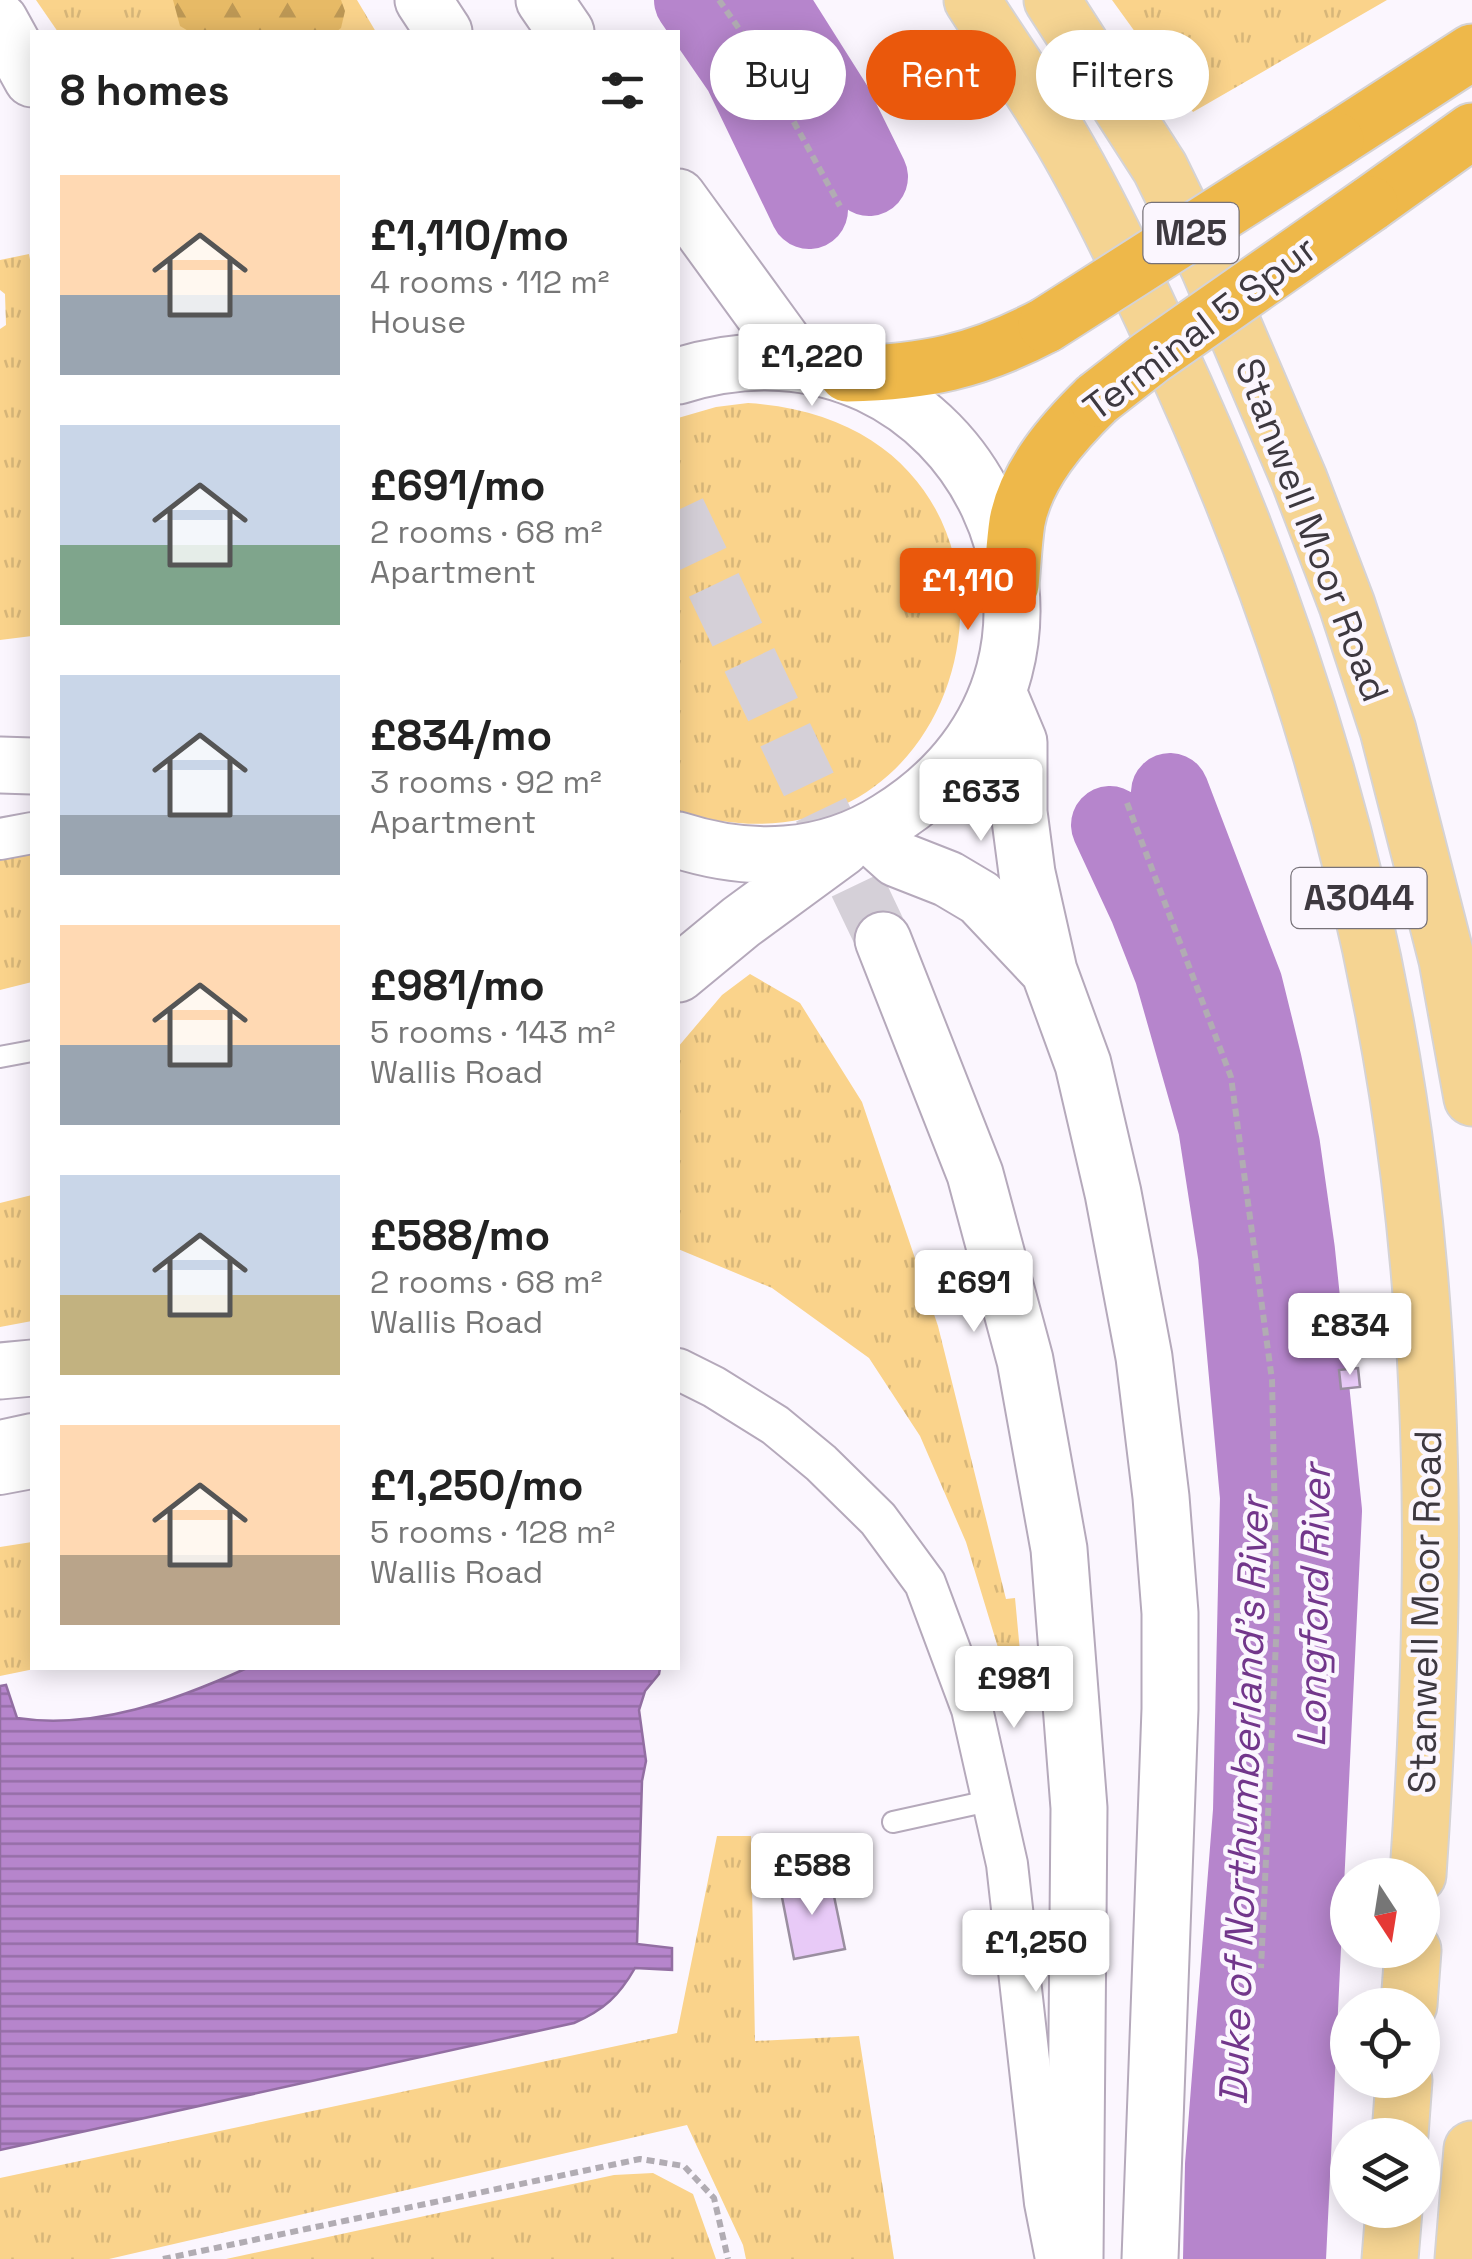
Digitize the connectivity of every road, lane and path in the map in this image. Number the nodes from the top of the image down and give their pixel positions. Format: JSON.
{"nodes":[{"id":1,"x":423,"y":0,"type":"edge"},
{"id":2,"x":544,"y":0,"type":"edge"},
{"id":3,"x":719,"y":0,"type":"edge"},
{"id":4,"x":972,"y":0,"type":"edge"},
{"id":5,"x":1052,"y":0,"type":"edge"},
{"id":6,"x":0,"y":22,"type":"edge"},
{"id":7,"x":443,"y":30,"type":"edge"},
{"id":8,"x":565,"y":30,"type":"edge"},
{"id":9,"x":1472,"y":52,"type":"edge"},
{"id":10,"x":30,"y":75,"type":"edge"},
{"id":11,"x":1472,"y":130,"type":"edge"},
{"id":12,"x":680,"y":199,"type":"edge"},
{"id":13,"x":840,"y":206,"type":"dead end"},
{"id":14,"x":822,"y":368,"type":"junction"},
{"id":15,"x":680,"y":375,"type":"edge"},
{"id":16,"x":1012,"y":584,"type":"junction"},
{"id":17,"x":998,"y":692,"type":"junction"},
{"id":18,"x":0,"y":765,"type":"edge"},
{"id":19,"x":30,"y":766,"type":"edge"},
{"id":20,"x":1128,"y":803,"type":"dead end"},
{"id":21,"x":30,"y":832,"type":"edge"},
{"id":22,"x":860,"y":836,"type":"junction"},
{"id":23,"x":0,"y":839,"type":"edge"},
{"id":24,"x":680,"y":841,"type":"edge"},
{"id":25,"x":883,"y":940,"type":"tunnel mouth"},
{"id":26,"x":680,"y":972,"type":"edge"},
{"id":27,"x":1049,"y":972,"type":"junction"},
{"id":28,"x":30,"y":1051,"type":"edge"},
{"id":29,"x":0,"y":1058,"type":"edge"},
{"id":30,"x":1472,"y":1098,"type":"edge"},
{"id":31,"x":30,"y":1368,"type":"edge"},
{"id":32,"x":680,"y":1370,"type":"edge"},
{"id":33,"x":0,"y":1371,"type":"edge"},
{"id":34,"x":30,"y":1383,"type":"edge"},
{"id":35,"x":0,"y":1400,"type":"edge"},
{"id":36,"x":30,"y":1434,"type":"edge"},
{"id":37,"x":0,"y":1441,"type":"edge"},
{"id":38,"x":30,"y":1468,"type":"edge"},
{"id":39,"x":0,"y":1474,"type":"edge"},
{"id":40,"x":993,"y":1800,"type":"junction"},
{"id":41,"x":893,"y":1822,"type":"dead end"},
{"id":42,"x":1419,"y":1858,"type":"edge"},
{"id":43,"x":1260,"y":1968,"type":"dead end"},
{"id":44,"x":1472,"y":2150,"type":"edge"},
{"id":45,"x":1393,"y":2228,"type":"edge"},
{"id":46,"x":163,"y":2259,"type":"edge"},
{"id":47,"x":728,"y":2259,"type":"edge"},
{"id":48,"x":1056,"y":2259,"type":"edge"},
{"id":49,"x":1075,"y":2259,"type":"edge"},
{"id":50,"x":1150,"y":2259,"type":"edge"},
{"id":51,"x":1390,"y":2259,"type":"edge"},
{"id":52,"x":1463,"y":2259,"type":"edge"}],
"edges":[{"from":1,"to":7,"type":"street"},
{"from":2,"to":8,"type":"street"},
{"from":3,"to":13,"type":"path"},
{"from":4,"to":42,"type":"main road","name":"Stanwell Moor Road","number":"A3044"},
{"from":5,"to":30,"type":"main road","name":"Stanwell Moor Road","number":"A3044"},
{"from":6,"to":10,"type":"street"},
{"from":9,"to":14,"type":"highway","name":"Terminal 5 Spur","number":"M25","bridge":true},
{"from":11,"to":16,"type":"highway","name":"Terminal 5 Spur","number":"M25","bridge":true},
{"from":12,"to":14,"type":"street"},
{"from":14,"to":15,"type":"street"},
{"from":14,"to":16,"type":"street"},
{"from":16,"to":17,"type":"street"},
{"from":17,"to":22,"type":"street"},
{"from":17,"to":27,"type":"street"},
{"from":18,"to":19,"type":"street"},
{"from":20,"to":43,"type":"path"},
{"from":21,"to":23,"type":"street"},
{"from":22,"to":24,"type":"street"},
{"from":22,"to":26,"type":"street"},
{"from":22,"to":27,"type":"street"},
{"from":25,"to":49,"type":"street"},
{"from":27,"to":50,"type":"street"},
{"from":28,"to":29,"type":"lane"},
{"from":31,"to":33,"type":"street"},
{"from":32,"to":40,"type":"street"},
{"from":34,"to":35,"type":"street"},
{"from":36,"to":37,"type":"street"},
{"from":38,"to":39,"type":"street"},
{"from":40,"to":41,"type":"lane"},
{"from":40,"to":48,"type":"street"},
{"from":44,"to":52,"type":"main road"},
{"from":45,"to":51,"type":"main road"},
{"from":46,"to":47,"type":"path"}]}
